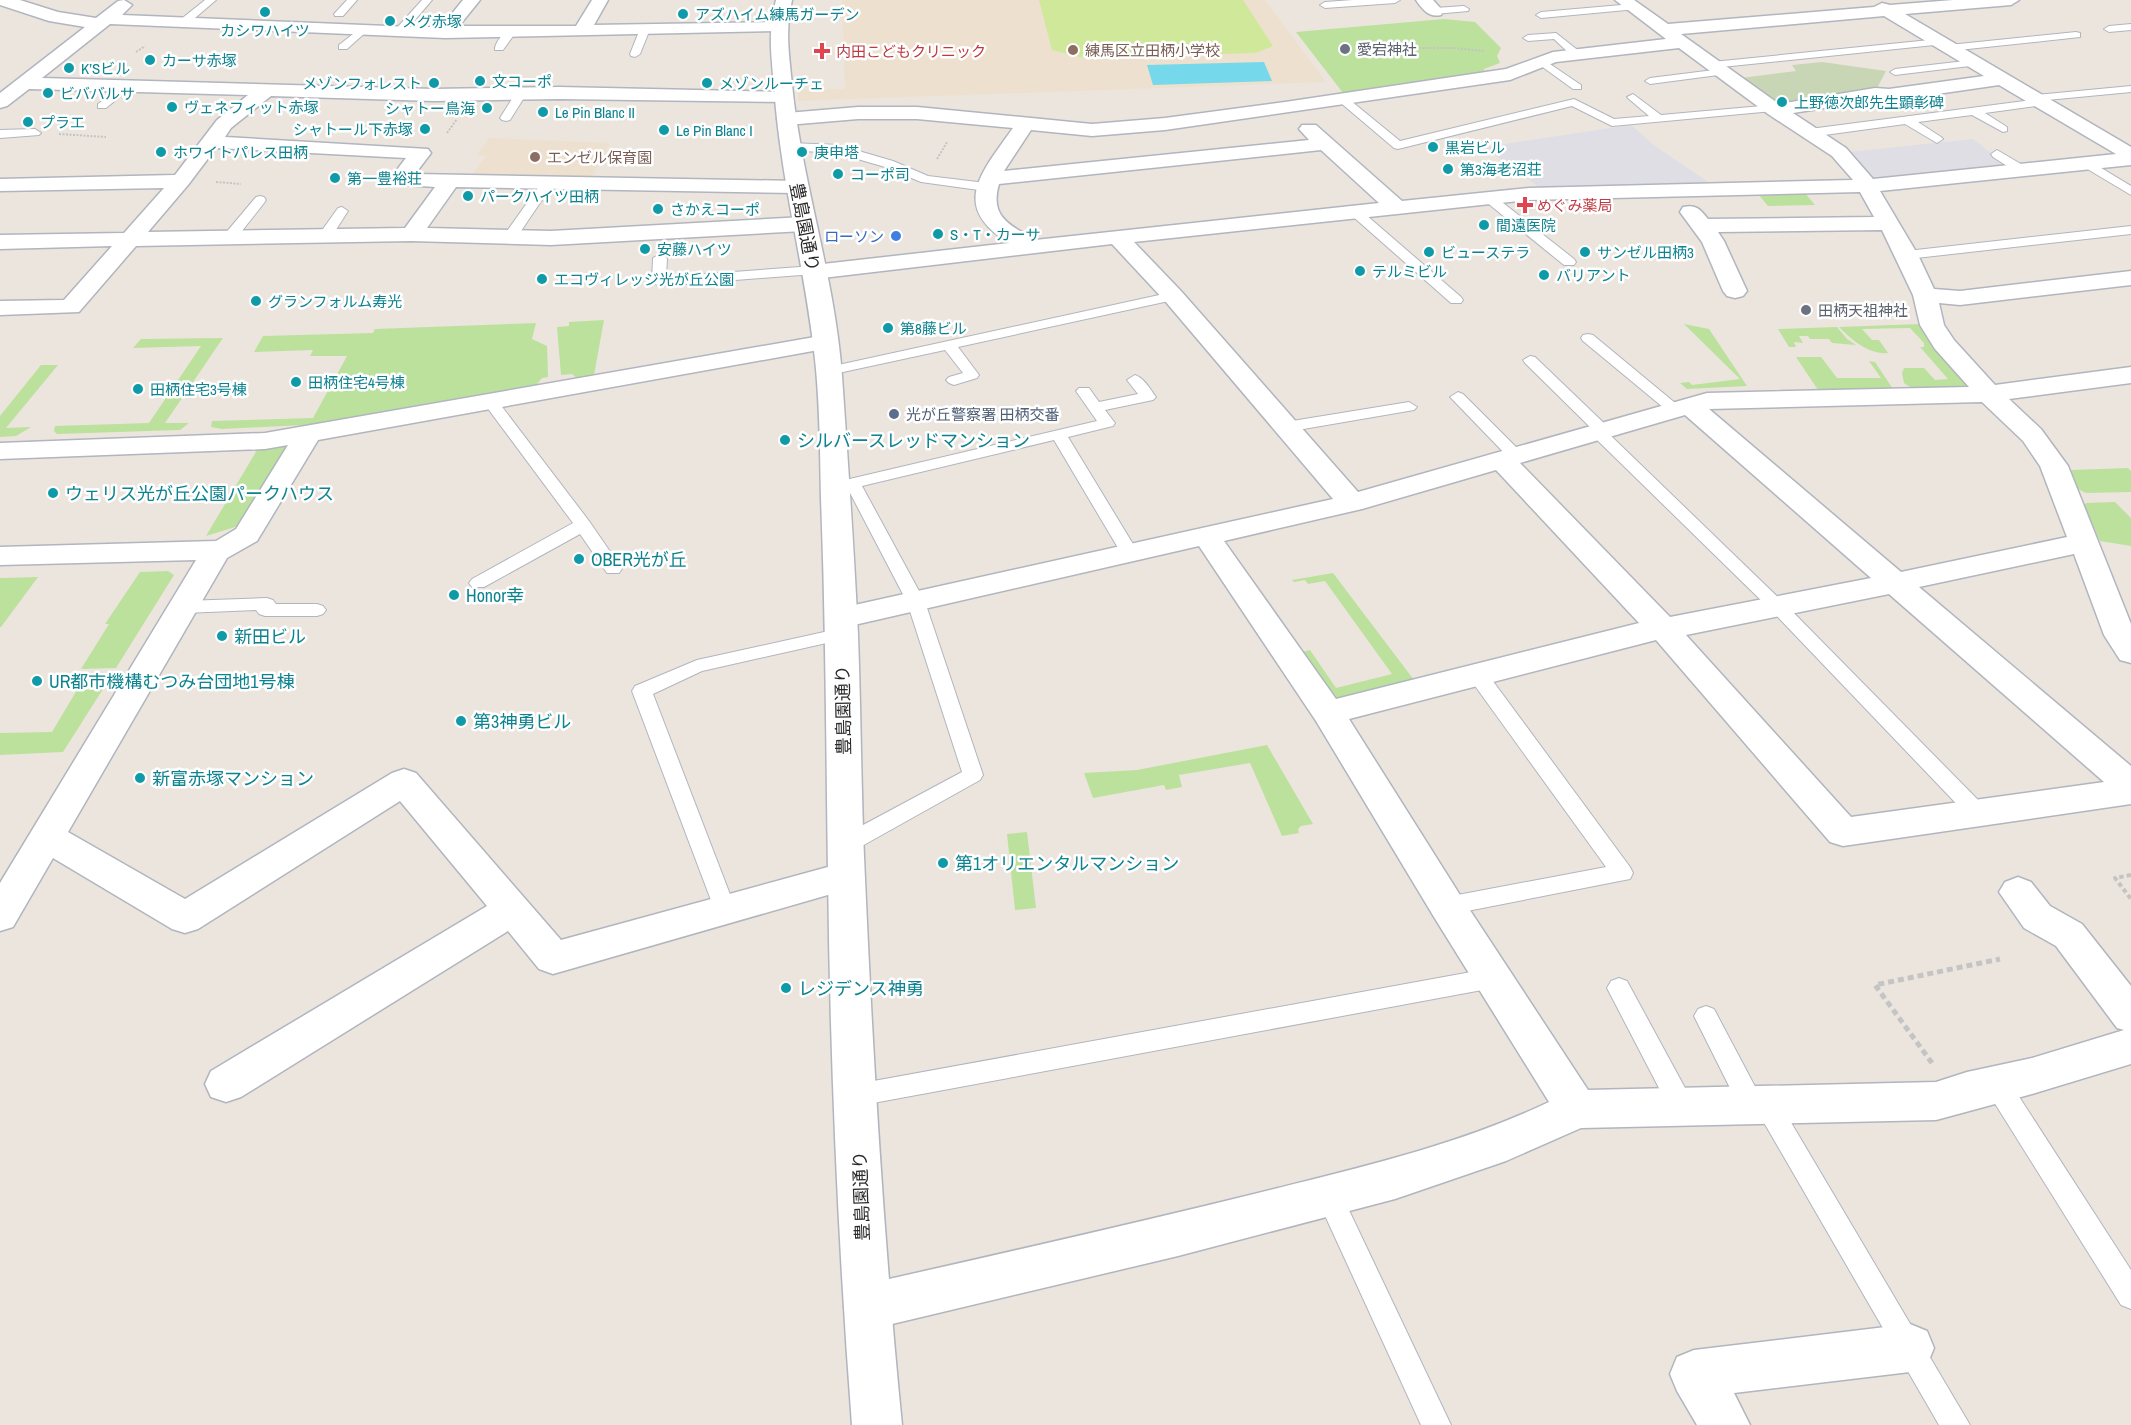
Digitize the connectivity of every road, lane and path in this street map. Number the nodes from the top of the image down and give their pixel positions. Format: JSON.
{"nodes":[{"id":1,"x":3,"y":0,"type":"edge"},
{"id":2,"x":130,"y":0,"type":"edge"},
{"id":3,"x":211,"y":0,"type":"edge"},
{"id":4,"x":352,"y":0,"type":"edge"},
{"id":5,"x":427,"y":0,"type":"edge"},
{"id":6,"x":472,"y":0,"type":"edge"},
{"id":7,"x":600,"y":0,"type":"edge"},
{"id":8,"x":1395,"y":0,"type":"edge"},
{"id":9,"x":1869,"y":0,"type":"edge"},
{"id":10,"x":2011,"y":0,"type":"edge"},
{"id":11,"x":1323,"y":2,"type":"edge"},
{"id":12,"x":1628,"y":3,"type":"edge"},
{"id":13,"x":1430,"y":6,"type":"edge"},
{"id":14,"x":1464,"y":9,"type":"dead end"},
{"id":15,"x":1887,"y":11,"type":"junction"},
{"id":16,"x":781,"y":13,"type":"edge"},
{"id":17,"x":339,"y":14,"type":"dead end"},
{"id":18,"x":1541,"y":15,"type":"dead end"},
{"id":19,"x":1334,"y":16,"type":"dead end"},
{"id":20,"x":103,"y":21,"type":"junction"},
{"id":21,"x":184,"y":22,"type":"junction"},
{"id":22,"x":2131,"y":27,"type":"edge"},
{"id":23,"x":645,"y":29,"type":"junction"},
{"id":24,"x":2109,"y":29,"type":"dead end"},
{"id":25,"x":362,"y":30,"type":"junction"},
{"id":26,"x":582,"y":31,"type":"junction"},
{"id":27,"x":399,"y":32,"type":"junction"},
{"id":28,"x":511,"y":32,"type":"junction"},
{"id":29,"x":445,"y":33,"type":"junction"},
{"id":30,"x":2076,"y":35,"type":"dead end"},
{"id":31,"x":1672,"y":36,"type":"junction"},
{"id":32,"x":1528,"y":38,"type":"dead end"},
{"id":33,"x":2038,"y":39,"type":"junction"},
{"id":34,"x":1945,"y":45,"type":"junction"},
{"id":35,"x":343,"y":47,"type":"dead end"},
{"id":36,"x":2053,"y":47,"type":"dead end"},
{"id":37,"x":500,"y":48,"type":"dead end"},
{"id":38,"x":1370,"y":48,"type":"dead end"},
{"id":39,"x":1487,"y":51,"type":"dead end"},
{"id":40,"x":635,"y":54,"type":"dead end"},
{"id":41,"x":1576,"y":54,"type":"junction"},
{"id":42,"x":1541,"y":61,"type":"junction"},
{"id":43,"x":1974,"y":63,"type":"junction"},
{"id":44,"x":1717,"y":69,"type":"junction"},
{"id":45,"x":1895,"y":72,"type":"dead end"},
{"id":46,"x":2002,"y":79,"type":"junction"},
{"id":47,"x":1650,"y":81,"type":"dead end"},
{"id":48,"x":128,"y":85,"type":"junction"},
{"id":49,"x":1577,"y":87,"type":"dead end"},
{"id":50,"x":268,"y":88,"type":"junction"},
{"id":51,"x":2131,"y":89,"type":"edge"},
{"id":52,"x":9,"y":92,"type":"edge"},
{"id":53,"x":521,"y":93,"type":"junction"},
{"id":54,"x":1633,"y":97,"type":"dead end"},
{"id":55,"x":1341,"y":98,"type":"junction"},
{"id":56,"x":2040,"y":100,"type":"junction"},
{"id":57,"x":102,"y":106,"type":"dead end"},
{"id":58,"x":1285,"y":108,"type":"junction"},
{"id":59,"x":1774,"y":109,"type":"junction"},
{"id":60,"x":1974,"y":111,"type":"junction"},
{"id":61,"x":506,"y":118,"type":"dead end"},
{"id":62,"x":1659,"y":119,"type":"junction"},
{"id":63,"x":1907,"y":120,"type":"junction"},
{"id":64,"x":787,"y":121,"type":"junction"},
{"id":65,"x":1025,"y":125,"type":"junction"},
{"id":66,"x":2003,"y":129,"type":"dead end"},
{"id":67,"x":35,"y":133,"type":"joint"},
{"id":68,"x":1810,"y":133,"type":"junction"},
{"id":69,"x":0,"y":134,"type":"edge"},
{"id":70,"x":106,"y":136,"type":"dead end"},
{"id":71,"x":1937,"y":139,"type":"dead end"},
{"id":72,"x":212,"y":142,"type":"junction"},
{"id":73,"x":1325,"y":144,"type":"junction"},
{"id":74,"x":1996,"y":154,"type":"dead end"},
{"id":75,"x":2131,"y":157,"type":"edge"},
{"id":76,"x":2088,"y":164,"type":"junction"},
{"id":77,"x":2022,"y":171,"type":"junction"},
{"id":78,"x":450,"y":181,"type":"junction"},
{"id":79,"x":181,"y":182,"type":"junction"},
{"id":80,"x":548,"y":182,"type":"junction"},
{"id":81,"x":988,"y":183,"type":"junction"},
{"id":82,"x":0,"y":185,"type":"edge"},
{"id":83,"x":1867,"y":186,"type":"junction"},
{"id":84,"x":797,"y":187,"type":"junction"},
{"id":85,"x":1675,"y":191,"type":"junction"},
{"id":86,"x":2131,"y":192,"type":"edge"},
{"id":87,"x":1489,"y":198,"type":"junction"},
{"id":88,"x":260,"y":200,"type":"dead end"},
{"id":89,"x":1396,"y":207,"type":"junction"},
{"id":90,"x":342,"y":211,"type":"dead end"},
{"id":91,"x":1354,"y":211,"type":"junction"},
{"id":92,"x":804,"y":224,"type":"junction"},
{"id":93,"x":1889,"y":224,"type":"junction"},
{"id":94,"x":1702,"y":226,"type":"junction"},
{"id":95,"x":2131,"y":230,"type":"edge"},
{"id":96,"x":411,"y":234,"type":"junction"},
{"id":97,"x":325,"y":236,"type":"junction"},
{"id":98,"x":510,"y":237,"type":"junction"},
{"id":99,"x":1117,"y":237,"type":"junction"},
{"id":100,"x":230,"y":238,"type":"junction"},
{"id":101,"x":128,"y":240,"type":"junction"},
{"id":102,"x":0,"y":242,"type":"edge"},
{"id":103,"x":1030,"y":246,"type":"junction"},
{"id":104,"x":1907,"y":255,"type":"junction"},
{"id":105,"x":660,"y":258,"type":"dead end"},
{"id":106,"x":1569,"y":262,"type":"dead end"},
{"id":107,"x":814,"y":271,"type":"junction"},
{"id":108,"x":2131,"y":278,"type":"edge"},
{"id":109,"x":1735,"y":291,"type":"dead end"},
{"id":110,"x":1173,"y":296,"type":"junction"},
{"id":111,"x":1456,"y":300,"type":"dead end"},
{"id":112,"x":1926,"y":300,"type":"junction"},
{"id":113,"x":0,"y":308,"type":"edge"},
{"id":114,"x":1825,"y":308,"type":"dead end"},
{"id":115,"x":1588,"y":338,"type":"dead end"},
{"id":116,"x":949,"y":345,"type":"junction"},
{"id":117,"x":827,"y":356,"type":"junction"},
{"id":118,"x":1530,"y":360,"type":"dead end"},
{"id":119,"x":2131,"y":375,"type":"edge"},
{"id":120,"x":954,"y":380,"type":"dead end"},
{"id":121,"x":1135,"y":380,"type":"dead end"},
{"id":122,"x":1084,"y":392,"type":"dead end"},
{"id":123,"x":1989,"y":394,"type":"junction"},
{"id":124,"x":1458,"y":397,"type":"dead end"},
{"id":125,"x":491,"y":402,"type":"junction"},
{"id":126,"x":1095,"y":407,"type":"junction"},
{"id":127,"x":1409,"y":407,"type":"dead end"},
{"id":128,"x":1683,"y":408,"type":"junction"},
{"id":129,"x":1286,"y":427,"type":"junction"},
{"id":130,"x":1601,"y":431,"type":"junction"},
{"id":131,"x":1058,"y":434,"type":"junction"},
{"id":132,"x":307,"y":435,"type":"junction"},
{"id":133,"x":0,"y":451,"type":"edge"},
{"id":134,"x":1509,"y":458,"type":"junction"},
{"id":135,"x":844,"y":486,"type":"junction"},
{"id":136,"x":1352,"y":503,"type":"junction"},
{"id":137,"x":583,"y":525,"type":"junction"},
{"id":138,"x":1207,"y":537,"type":"junction"},
{"id":139,"x":2084,"y":543,"type":"junction"},
{"id":140,"x":217,"y":550,"type":"junction"},
{"id":141,"x":1130,"y":554,"type":"junction"},
{"id":142,"x":0,"y":556,"type":"edge"},
{"id":143,"x":613,"y":568,"type":"dead end"},
{"id":144,"x":478,"y":583,"type":"dead end"},
{"id":145,"x":1898,"y":583,"type":"junction"},
{"id":146,"x":916,"y":602,"type":"junction"},
{"id":147,"x":183,"y":607,"type":"junction"},
{"id":148,"x":1778,"y":607,"type":"junction"},
{"id":149,"x":318,"y":610,"type":"dead end"},
{"id":150,"x":842,"y":626,"type":"junction"},
{"id":151,"x":1664,"y":630,"type":"junction"},
{"id":152,"x":2127,"y":640,"type":"edge"},
{"id":153,"x":1477,"y":674,"type":"junction"},
{"id":154,"x":1328,"y":712,"type":"junction"},
{"id":155,"x":2131,"y":786,"type":"edge"},
{"id":156,"x":2131,"y":792,"type":"edge"},
{"id":157,"x":1978,"y":813,"type":"junction"},
{"id":158,"x":48,"y":837,"type":"junction"},
{"id":159,"x":845,"y":861,"type":"junction"},
{"id":160,"x":2131,"y":875,"type":"edge"},
{"id":161,"x":2018,"y":892,"type":"dead end"},
{"id":162,"x":2131,"y":899,"type":"edge"},
{"id":163,"x":1447,"y":906,"type":"junction"},
{"id":164,"x":513,"y":910,"type":"junction"},
{"id":165,"x":725,"y":910,"type":"junction"},
{"id":166,"x":0,"y":916,"type":"edge"},
{"id":167,"x":2000,"y":959,"type":"dead end"},
{"id":168,"x":1493,"y":978,"type":"junction"},
{"id":169,"x":1619,"y":988,"type":"dead end"},
{"id":170,"x":1706,"y":1016,"type":"dead end"},
{"id":171,"x":2131,"y":1016,"type":"edge"},
{"id":172,"x":2131,"y":1046,"type":"edge"},
{"id":173,"x":226,"y":1084,"type":"dead end"},
{"id":174,"x":1998,"y":1086,"type":"junction"},
{"id":175,"x":857,"y":1095,"type":"junction"},
{"id":176,"x":1958,"y":1097,"type":"junction"},
{"id":177,"x":1760,"y":1105,"type":"junction"},
{"id":178,"x":1682,"y":1107,"type":"junction"},
{"id":179,"x":1577,"y":1109,"type":"junction"},
{"id":180,"x":1329,"y":1196,"type":"junction"},
{"id":181,"x":2131,"y":1295,"type":"edge"},
{"id":182,"x":867,"y":1307,"type":"junction"},
{"id":183,"x":1910,"y":1348,"type":"junction"},
{"id":184,"x":877,"y":1425,"type":"edge"},
{"id":185,"x":1436,"y":1425,"type":"edge"},
{"id":186,"x":1725,"y":1425,"type":"edge"},
{"id":187,"x":1955,"y":1425,"type":"edge"}],
"edges":[{"from":1,"to":20,"type":"street"},
{"from":2,"to":20,"type":"street"},
{"from":3,"to":21,"type":"lane"},
{"from":4,"to":17,"type":"lane"},
{"from":5,"to":27,"type":"lane"},
{"from":6,"to":29,"type":"street"},
{"from":7,"to":26,"type":"street"},
{"from":8,"to":11,"type":"lane"},
{"from":9,"to":15,"type":"street"},
{"from":10,"to":15,"type":"street"},
{"from":11,"to":19,"type":"lane"},
{"from":12,"to":18,"type":"lane"},
{"from":12,"to":31,"type":"street"},
{"from":13,"to":14,"type":"lane"},
{"from":15,"to":31,"type":"street"},
{"from":15,"to":34,"type":"street"},
{"from":16,"to":23,"type":"street"},
{"from":16,"to":64,"type":"street","name":"豊島園通り"},
{"from":20,"to":21,"type":"street"},
{"from":20,"to":52,"type":"street"},
{"from":21,"to":25,"type":"street"},
{"from":22,"to":24,"type":"lane"},
{"from":23,"to":26,"type":"street"},
{"from":23,"to":40,"type":"lane"},
{"from":25,"to":27,"type":"street"},
{"from":25,"to":35,"type":"lane"},
{"from":26,"to":28,"type":"street"},
{"from":27,"to":29,"type":"street"},
{"from":28,"to":29,"type":"street"},
{"from":28,"to":37,"type":"lane"},
{"from":30,"to":33,"type":"lane"},
{"from":31,"to":41,"type":"street"},
{"from":31,"to":44,"type":"street"},
{"from":32,"to":41,"type":"lane"},
{"from":33,"to":34,"type":"lane"},
{"from":33,"to":36,"type":"lane"},
{"from":34,"to":43,"type":"street"},
{"from":34,"to":44,"type":"lane"},
{"from":38,"to":39,"type":"path"},
{"from":41,"to":42,"type":"street"},
{"from":42,"to":49,"type":"lane"},
{"from":42,"to":55,"type":"street"},
{"from":43,"to":45,"type":"lane"},
{"from":43,"to":46,"type":"street"},
{"from":44,"to":47,"type":"lane"},
{"from":44,"to":59,"type":"street"},
{"from":46,"to":56,"type":"street"},
{"from":46,"to":59,"type":"street"},
{"from":48,"to":50,"type":"street"},
{"from":48,"to":52,"type":"street"},
{"from":48,"to":57,"type":"lane"},
{"from":50,"to":53,"type":"street"},
{"from":50,"to":72,"type":"street"},
{"from":51,"to":56,"type":"lane"},
{"from":53,"to":61,"type":"lane"},
{"from":53,"to":64,"type":"street"},
{"from":54,"to":62,"type":"lane"},
{"from":55,"to":58,"type":"street"},
{"from":55,"to":62,"type":"lane"},
{"from":56,"to":60,"type":"lane"},
{"from":56,"to":75,"type":"street"},
{"from":58,"to":65,"type":"street"},
{"from":58,"to":73,"type":"street"},
{"from":59,"to":62,"type":"lane"},
{"from":59,"to":68,"type":"street"},
{"from":60,"to":63,"type":"lane"},
{"from":60,"to":66,"type":"lane"},
{"from":63,"to":68,"type":"lane"},
{"from":63,"to":71,"type":"lane"},
{"from":64,"to":65,"type":"street"},
{"from":64,"to":81,"type":"lane"},
{"from":64,"to":84,"type":"street","name":"豊島園通り"},
{"from":65,"to":81,"type":"street"},
{"from":67,"to":69,"type":"lane"},
{"from":67,"to":70,"type":"path"},
{"from":68,"to":83,"type":"street"},
{"from":72,"to":78,"type":"street"},
{"from":72,"to":79,"type":"street"},
{"from":73,"to":81,"type":"street"},
{"from":73,"to":89,"type":"street"},
{"from":74,"to":77,"type":"lane"},
{"from":75,"to":76,"type":"street"},
{"from":76,"to":77,"type":"street"},
{"from":76,"to":86,"type":"lane"},
{"from":77,"to":83,"type":"street"},
{"from":78,"to":80,"type":"street"},
{"from":78,"to":96,"type":"street"},
{"from":79,"to":82,"type":"street"},
{"from":79,"to":101,"type":"street"},
{"from":80,"to":84,"type":"street"},
{"from":80,"to":98,"type":"lane"},
{"from":81,"to":103,"type":"street"},
{"from":83,"to":85,"type":"street"},
{"from":83,"to":93,"type":"street"},
{"from":84,"to":92,"type":"street","name":"豊島園通り"},
{"from":85,"to":87,"type":"street"},
{"from":85,"to":94,"type":"street"},
{"from":87,"to":89,"type":"street"},
{"from":87,"to":106,"type":"lane"},
{"from":88,"to":100,"type":"lane"},
{"from":89,"to":91,"type":"street"},
{"from":90,"to":97,"type":"lane"},
{"from":91,"to":99,"type":"street"},
{"from":91,"to":111,"type":"lane"},
{"from":92,"to":98,"type":"street"},
{"from":92,"to":107,"type":"street","name":"豊島園通り"},
{"from":93,"to":94,"type":"street"},
{"from":93,"to":104,"type":"street"},
{"from":94,"to":109,"type":"street"},
{"from":95,"to":104,"type":"lane"},
{"from":96,"to":97,"type":"street"},
{"from":96,"to":98,"type":"street"},
{"from":97,"to":100,"type":"street"},
{"from":99,"to":103,"type":"street"},
{"from":99,"to":110,"type":"street"},
{"from":100,"to":101,"type":"street"},
{"from":101,"to":102,"type":"street"},
{"from":101,"to":113,"type":"street"},
{"from":103,"to":107,"type":"street"},
{"from":104,"to":112,"type":"street"},
{"from":105,"to":107,"type":"lane"},
{"from":107,"to":117,"type":"street","name":"豊島園通り"},
{"from":108,"to":112,"type":"street"},
{"from":110,"to":116,"type":"lane"},
{"from":110,"to":129,"type":"street"},
{"from":112,"to":114,"type":"path"},
{"from":112,"to":123,"type":"street"},
{"from":115,"to":128,"type":"lane"},
{"from":116,"to":117,"type":"lane"},
{"from":116,"to":120,"type":"lane"},
{"from":117,"to":125,"type":"street"},
{"from":117,"to":135,"type":"street","name":"豊島園通り"},
{"from":118,"to":130,"type":"lane"},
{"from":119,"to":123,"type":"street"},
{"from":121,"to":126,"type":"lane"},
{"from":122,"to":126,"type":"lane"},
{"from":123,"to":128,"type":"street"},
{"from":123,"to":139,"type":"street"},
{"from":124,"to":134,"type":"lane"},
{"from":125,"to":132,"type":"street"},
{"from":125,"to":137,"type":"lane"},
{"from":126,"to":131,"type":"lane"},
{"from":127,"to":129,"type":"lane"},
{"from":128,"to":130,"type":"street"},
{"from":128,"to":145,"type":"street"},
{"from":129,"to":136,"type":"street"},
{"from":130,"to":134,"type":"street"},
{"from":130,"to":148,"type":"lane"},
{"from":131,"to":135,"type":"lane"},
{"from":131,"to":141,"type":"lane"},
{"from":132,"to":133,"type":"street"},
{"from":132,"to":140,"type":"street"},
{"from":134,"to":136,"type":"street"},
{"from":134,"to":151,"type":"street"},
{"from":135,"to":146,"type":"lane"},
{"from":135,"to":150,"type":"street","name":"豊島園通り"},
{"from":136,"to":138,"type":"street"},
{"from":137,"to":143,"type":"lane"},
{"from":137,"to":144,"type":"lane"},
{"from":138,"to":141,"type":"street"},
{"from":138,"to":154,"type":"street"},
{"from":139,"to":145,"type":"street"},
{"from":139,"to":152,"type":"street"},
{"from":140,"to":142,"type":"street"},
{"from":140,"to":147,"type":"street"},
{"from":141,"to":146,"type":"street"},
{"from":145,"to":148,"type":"street"},
{"from":145,"to":155,"type":"street"},
{"from":146,"to":150,"type":"street"},
{"from":146,"to":159,"type":"lane"},
{"from":147,"to":149,"type":"lane"},
{"from":147,"to":158,"type":"street"},
{"from":148,"to":151,"type":"street"},
{"from":148,"to":157,"type":"lane"},
{"from":150,"to":159,"type":"street","name":"豊島園通り"},
{"from":150,"to":165,"type":"lane"},
{"from":151,"to":153,"type":"street"},
{"from":151,"to":157,"type":"street"},
{"from":153,"to":154,"type":"street"},
{"from":153,"to":163,"type":"lane"},
{"from":154,"to":163,"type":"street"},
{"from":156,"to":157,"type":"street"},
{"from":158,"to":164,"type":"street"},
{"from":158,"to":166,"type":"street"},
{"from":159,"to":165,"type":"street"},
{"from":159,"to":175,"type":"street","name":"豊島園通り"},
{"from":160,"to":162,"type":"path"},
{"from":161,"to":171,"type":"street"},
{"from":163,"to":168,"type":"street"},
{"from":164,"to":165,"type":"street"},
{"from":164,"to":173,"type":"street"},
{"from":167,"to":176,"type":"path"},
{"from":168,"to":175,"type":"lane"},
{"from":168,"to":179,"type":"street"},
{"from":169,"to":178,"type":"lane"},
{"from":170,"to":177,"type":"lane"},
{"from":172,"to":174,"type":"street"},
{"from":174,"to":176,"type":"street"},
{"from":174,"to":181,"type":"lane"},
{"from":175,"to":182,"type":"street","name":"豊島園通り"},
{"from":176,"to":177,"type":"street"},
{"from":177,"to":178,"type":"street"},
{"from":177,"to":183,"type":"lane"},
{"from":178,"to":179,"type":"street"},
{"from":179,"to":180,"type":"street"},
{"from":180,"to":182,"type":"street"},
{"from":180,"to":185,"type":"lane"},
{"from":182,"to":184,"type":"street","name":"豊島園通り"},
{"from":183,"to":186,"type":"street"},
{"from":183,"to":187,"type":"lane"}]}
